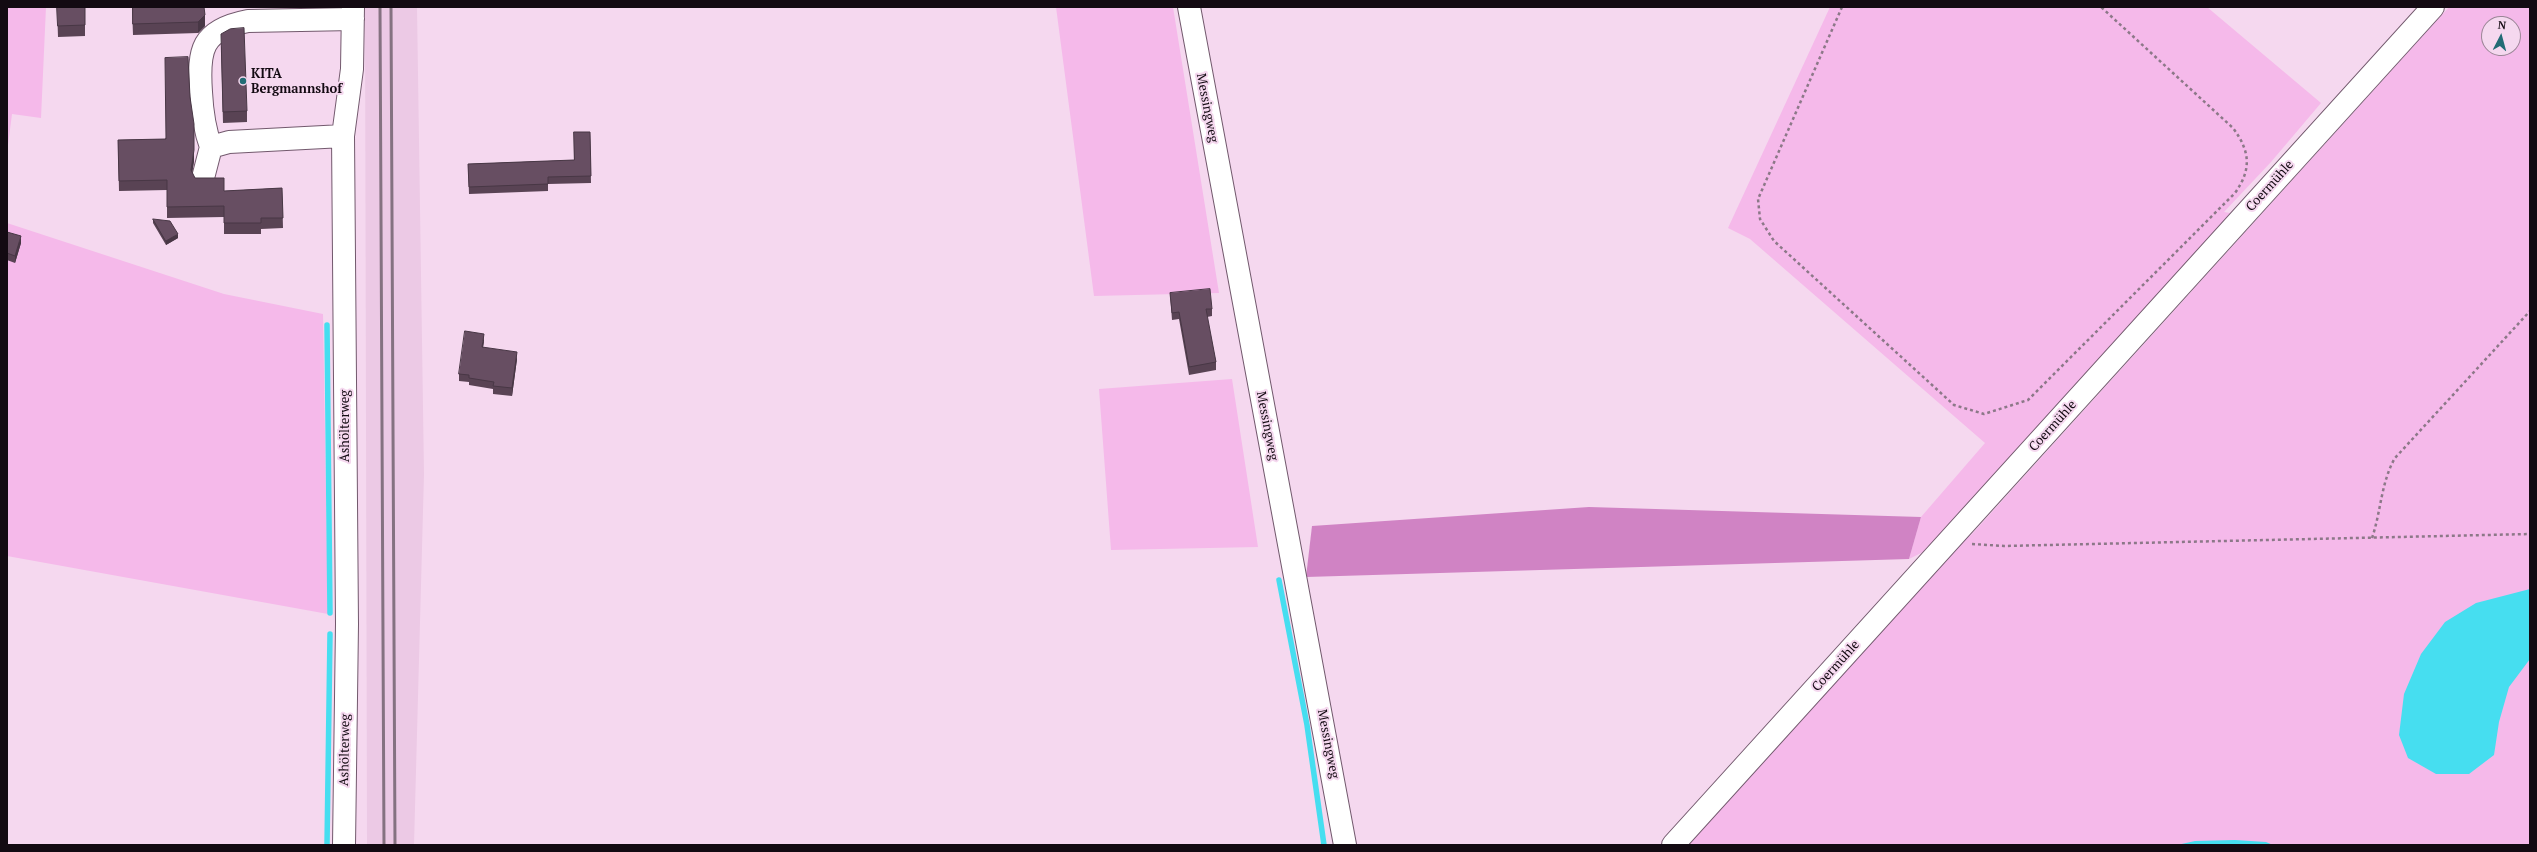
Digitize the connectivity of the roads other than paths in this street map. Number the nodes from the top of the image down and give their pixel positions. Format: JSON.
{"nodes":[{"id":1,"x":1189,"y":7,"type":"edge"},
{"id":2,"x":2433,"y":7,"type":"edge"},
{"id":3,"x":353,"y":13,"type":"edge"},
{"id":4,"x":342,"y":136,"type":"junction"},
{"id":5,"x":211,"y":147,"type":"junction"},
{"id":6,"x":203,"y":178,"type":"edge"},
{"id":7,"x":344,"y":845,"type":"edge"},
{"id":8,"x":1345,"y":845,"type":"edge"},
{"id":9,"x":1673,"y":845,"type":"edge"}],
"edges":[{"from":1,"to":8,"type":"street","name":"Messingweg"},
{"from":2,"to":9,"type":"street","name":"Coermühle"},
{"from":3,"to":4,"type":"street","name":"Ashölterweg"},
{"from":3,"to":5,"type":"street"},
{"from":4,"to":5,"type":"street"},
{"from":4,"to":7,"type":"street","name":"Ashölterweg"},
{"from":5,"to":6,"type":"street"}]}
